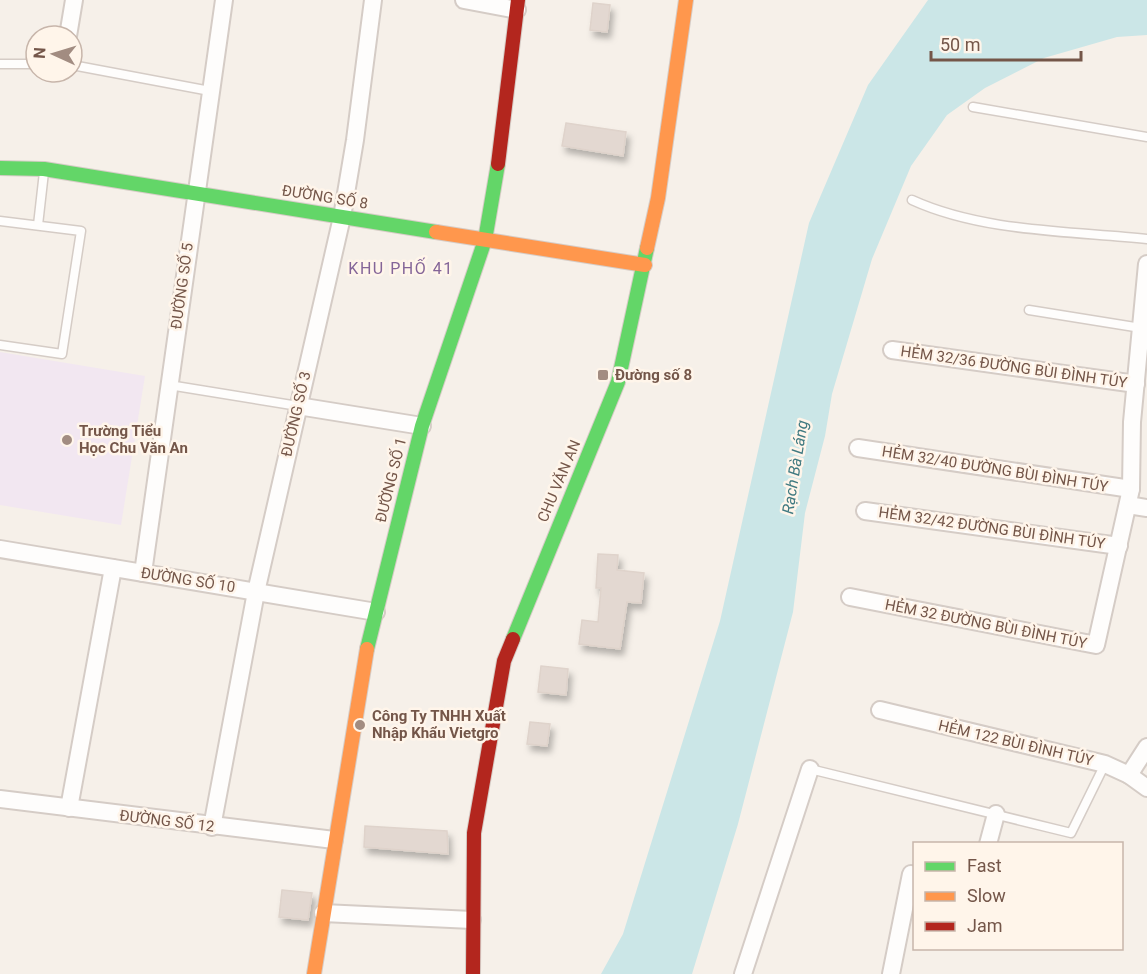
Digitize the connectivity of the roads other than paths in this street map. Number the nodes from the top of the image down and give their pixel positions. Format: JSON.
{"nodes":[{"id":1,"x":74,"y":0,"type":"edge"},
{"id":2,"x":224,"y":0,"type":"edge"},
{"id":3,"x":373,"y":0,"type":"edge"},
{"id":4,"x":464,"y":0,"type":"edge"},
{"id":5,"x":686,"y":0,"type":"edge"},
{"id":6,"x":517,"y":5,"type":"edge"},
{"id":7,"x":70,"y":24,"type":"edge"},
{"id":8,"x":0,"y":64,"type":"edge"},
{"id":9,"x":24,"y":64,"type":"edge"},
{"id":10,"x":84,"y":67,"type":"edge"},
{"id":11,"x":210,"y":91,"type":"junction"},
{"id":12,"x":973,"y":107,"type":"dead end"},
{"id":13,"x":1147,"y":137,"type":"edge"},
{"id":14,"x":0,"y":168,"type":"edge"},
{"id":15,"x":44,"y":169,"type":"junction"},
{"id":16,"x":195,"y":194,"type":"junction"},
{"id":17,"x":912,"y":200,"type":"dead end"},
{"id":18,"x":342,"y":217,"type":"junction"},
{"id":19,"x":0,"y":221,"type":"edge"},
{"id":20,"x":38,"y":225,"type":"junction"},
{"id":21,"x":1147,"y":239,"type":"edge"},
{"id":22,"x":485,"y":240,"type":"junction"},
{"id":23,"x":1147,"y":264,"type":"edge"},
{"id":24,"x":645,"y":265,"type":"junction"},
{"id":25,"x":1029,"y":310,"type":"dead end"},
{"id":26,"x":1142,"y":339,"type":"edge"},
{"id":27,"x":0,"y":345,"type":"edge"},
{"id":28,"x":892,"y":350,"type":"dead end"},
{"id":29,"x":1136,"y":384,"type":"junction"},
{"id":30,"x":168,"y":385,"type":"junction"},
{"id":31,"x":298,"y":406,"type":"junction"},
{"id":32,"x":1139,"y":422,"type":"edge"},
{"id":33,"x":422,"y":426,"type":"junction"},
{"id":34,"x":858,"y":448,"type":"dead end"},
{"id":35,"x":1130,"y":497,"type":"junction"},
{"id":36,"x":1147,"y":508,"type":"edge"},
{"id":37,"x":865,"y":511,"type":"dead end"},
{"id":38,"x":1119,"y":546,"type":"junction"},
{"id":39,"x":0,"y":549,"type":"edge"},
{"id":40,"x":113,"y":568,"type":"junction"},
{"id":41,"x":143,"y":573,"type":"junction"},
{"id":42,"x":256,"y":592,"type":"junction"},
{"id":43,"x":850,"y":597,"type":"dead end"},
{"id":44,"x":376,"y":612,"type":"junction"},
{"id":45,"x":880,"y":710,"type":"dead end"},
{"id":46,"x":1147,"y":747,"type":"edge"},
{"id":47,"x":1105,"y":764,"type":"junction"},
{"id":48,"x":810,"y":769,"type":"joint"},
{"id":49,"x":1129,"y":775,"type":"junction"},
{"id":50,"x":1147,"y":788,"type":"edge"},
{"id":51,"x":0,"y":799,"type":"edge"},
{"id":52,"x":69,"y":808,"type":"junction"},
{"id":53,"x":996,"y":814,"type":"junction"},
{"id":54,"x":212,"y":827,"type":"junction"},
{"id":55,"x":334,"y":840,"type":"junction"},
{"id":56,"x":988,"y":842,"type":"edge"},
{"id":57,"x":913,"y":874,"type":"edge"},
{"id":58,"x":323,"y":913,"type":"junction"},
{"id":59,"x":472,"y":920,"type":"junction"},
{"id":60,"x":314,"y":974,"type":"edge"},
{"id":61,"x":472,"y":974,"type":"edge"},
{"id":62,"x":743,"y":974,"type":"edge"},
{"id":63,"x":891,"y":974,"type":"edge"}],
"edges":[{"from":1,"to":7,"type":"street"},
{"from":2,"to":11,"type":"street","name":"ĐƯỜNG SỐ 5"},
{"from":3,"to":18,"type":"street","name":"ĐƯỜNG SỐ 3"},
{"from":4,"to":6,"type":"street"},
{"from":5,"to":24,"type":"street","name":"CHU VĂN AN"},
{"from":6,"to":22,"type":"street","name":"ĐƯỜNG SỐ 1"},
{"from":8,"to":9,"type":"lane"},
{"from":10,"to":11,"type":"lane"},
{"from":11,"to":16,"type":"street","name":"ĐƯỜNG SỐ 5"},
{"from":12,"to":13,"type":"lane"},
{"from":14,"to":15,"type":"street","name":"ĐƯỜNG SỐ 8"},
{"from":15,"to":16,"type":"street","name":"ĐƯỜNG SỐ 8"},
{"from":15,"to":20,"type":"lane"},
{"from":16,"to":18,"type":"street","name":"ĐƯỜNG SỐ 8"},
{"from":16,"to":30,"type":"street","name":"ĐƯỜNG SỐ 5"},
{"from":17,"to":21,"type":"lane"},
{"from":18,"to":22,"type":"street","name":"ĐƯỜNG SỐ 8"},
{"from":18,"to":31,"type":"street","name":"ĐƯỜNG SỐ 3"},
{"from":19,"to":20,"type":"lane"},
{"from":20,"to":27,"type":"lane"},
{"from":22,"to":24,"type":"street","name":"ĐƯỜNG SỐ 8"},
{"from":22,"to":33,"type":"street","name":"ĐƯỜNG SỐ 1"},
{"from":23,"to":26,"type":"street","name":"HẺM 32 ĐƯỜNG BÙI ĐÌNH TÚY"},
{"from":24,"to":59,"type":"street","name":"CHU VĂN AN"},
{"from":25,"to":26,"type":"lane"},
{"from":26,"to":29,"type":"street","name":"HẺM 32 ĐƯỜNG BÙI ĐÌNH TÚY"},
{"from":28,"to":29,"type":"street","name":"HẺM 32/36 ĐƯỜNG BÙI ĐÌNH TÚY"},
{"from":29,"to":32,"type":"street","name":"HẺM 32 ĐƯỜNG BÙI ĐÌNH TÚY"},
{"from":30,"to":31,"type":"lane"},
{"from":30,"to":41,"type":"street","name":"ĐƯỜNG SỐ 5"},
{"from":31,"to":33,"type":"street"},
{"from":31,"to":42,"type":"street","name":"ĐƯỜNG SỐ 3"},
{"from":32,"to":35,"type":"street","name":"HẺM 32 ĐƯỜNG BÙI ĐÌNH TÚY"},
{"from":33,"to":44,"type":"street","name":"ĐƯỜNG SỐ 1"},
{"from":34,"to":35,"type":"street","name":"HẺM 32/40 ĐƯỜNG BÙI ĐÌNH TÚY"},
{"from":35,"to":36,"type":"street","name":"HẺM 32/40 ĐƯỜNG BÙI ĐÌNH TÚY"},
{"from":35,"to":38,"type":"street","name":"HẺM 32 ĐƯỜNG BÙI ĐÌNH TÚY"},
{"from":37,"to":38,"type":"street","name":"HẺM 32/42 ĐƯỜNG BÙI ĐÌNH TÚY"},
{"from":38,"to":43,"type":"street","name":"HẺM 32 ĐƯỜNG BÙI ĐÌNH TÚY"},
{"from":39,"to":40,"type":"street","name":"ĐƯỜNG SỐ 10"},
{"from":40,"to":41,"type":"street","name":"ĐƯỜNG SỐ 10"},
{"from":40,"to":52,"type":"street"},
{"from":41,"to":42,"type":"street","name":"ĐƯỜNG SỐ 10"},
{"from":42,"to":44,"type":"street","name":"ĐƯỜNG SỐ 10"},
{"from":42,"to":54,"type":"street","name":"ĐƯỜNG SỐ 3"},
{"from":44,"to":55,"type":"street","name":"ĐƯỜNG SỐ 1"},
{"from":45,"to":47,"type":"street","name":"HẺM 122 BÙI ĐÌNH TÚY"},
{"from":46,"to":49,"type":"street"},
{"from":47,"to":49,"type":"street","name":"HẺM 122 BÙI ĐÌNH TÚY"},
{"from":47,"to":53,"type":"lane"},
{"from":48,"to":53,"type":"lane"},
{"from":48,"to":62,"type":"street"},
{"from":49,"to":50,"type":"street","name":"HẺM 122 BÙI ĐÌNH TÚY"},
{"from":51,"to":52,"type":"street","name":"ĐƯỜNG SỐ 12"},
{"from":52,"to":54,"type":"street","name":"ĐƯỜNG SỐ 12"},
{"from":53,"to":56,"type":"street"},
{"from":54,"to":55,"type":"street","name":"ĐƯỜNG SỐ 12"},
{"from":55,"to":58,"type":"street","name":"ĐƯỜNG SỐ 1"},
{"from":57,"to":63,"type":"street"},
{"from":58,"to":59,"type":"street"},
{"from":58,"to":60,"type":"street","name":"ĐƯỜNG SỐ 1"},
{"from":59,"to":61,"type":"street","name":"CHU VĂN AN"}]}
